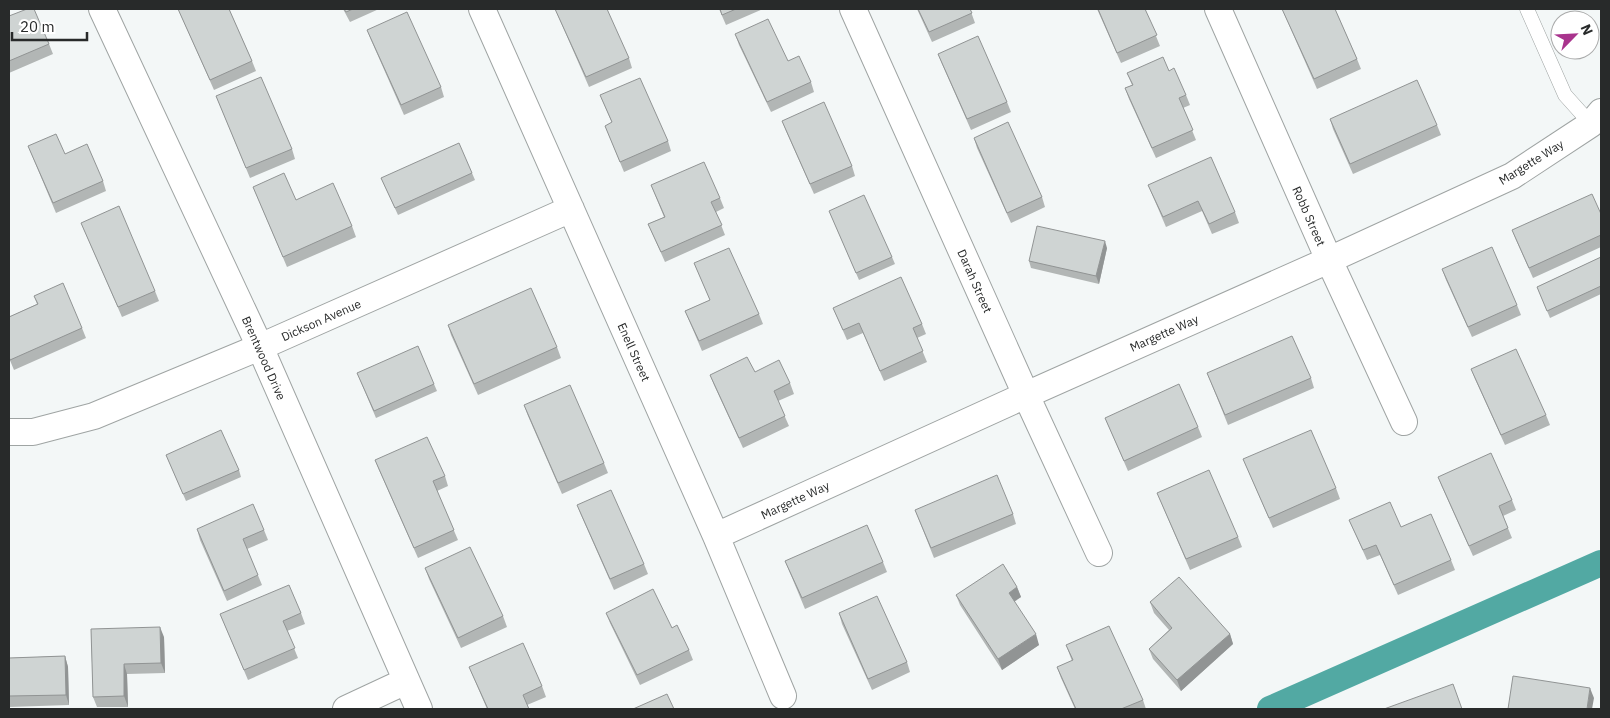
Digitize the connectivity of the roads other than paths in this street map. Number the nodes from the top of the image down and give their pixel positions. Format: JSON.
{"nodes":[{"id":1,"x":102,"y":9,"type":"edge"},
{"id":2,"x":482,"y":9,"type":"edge"},
{"id":3,"x":853,"y":9,"type":"edge"},
{"id":4,"x":1218,"y":9,"type":"edge"},
{"id":5,"x":1526,"y":9,"type":"edge"},
{"id":6,"x":1596,"y":118,"type":"edge"},
{"id":7,"x":571,"y":209,"type":"junction"},
{"id":8,"x":1329,"y":260,"type":"junction"},
{"id":9,"x":260,"y":347,"type":"junction"},
{"id":10,"x":1026,"y":395,"type":"junction"},
{"id":11,"x":1404,"y":422,"type":"dead end"},
{"id":12,"x":9,"y":432,"type":"edge"},
{"id":13,"x":716,"y":536,"type":"junction"},
{"id":14,"x":1098,"y":553,"type":"dead end"},
{"id":15,"x":406,"y":681,"type":"junction"},
{"id":16,"x":783,"y":696,"type":"dead end"},
{"id":17,"x":346,"y":709,"type":"edge"},
{"id":18,"x":419,"y":709,"type":"edge"}],
"edges":[{"from":1,"to":9,"type":"street","name":"Brentwood Drive"},
{"from":2,"to":7,"type":"street","name":"Enell Street"},
{"from":3,"to":10,"type":"street","name":"Darah Street"},
{"from":4,"to":8,"type":"street","name":"Robb Street"},
{"from":5,"to":6,"type":"lane"},
{"from":6,"to":8,"type":"street","name":"Margette Way"},
{"from":7,"to":9,"type":"street","name":"Dickson Avenue"},
{"from":7,"to":13,"type":"street","name":"Enell Street"},
{"from":8,"to":10,"type":"street","name":"Margette Way"},
{"from":8,"to":11,"type":"street","name":"Robb Street"},
{"from":9,"to":12,"type":"street","name":"Dickson Avenue"},
{"from":9,"to":15,"type":"street","name":"Brentwood Drive"},
{"from":10,"to":13,"type":"street","name":"Margette Way"},
{"from":10,"to":14,"type":"street","name":"Darah Street"},
{"from":13,"to":16,"type":"street","name":"Enell Street"},
{"from":15,"to":17,"type":"street"},
{"from":15,"to":18,"type":"street","name":"Brentwood Drive"}]}
